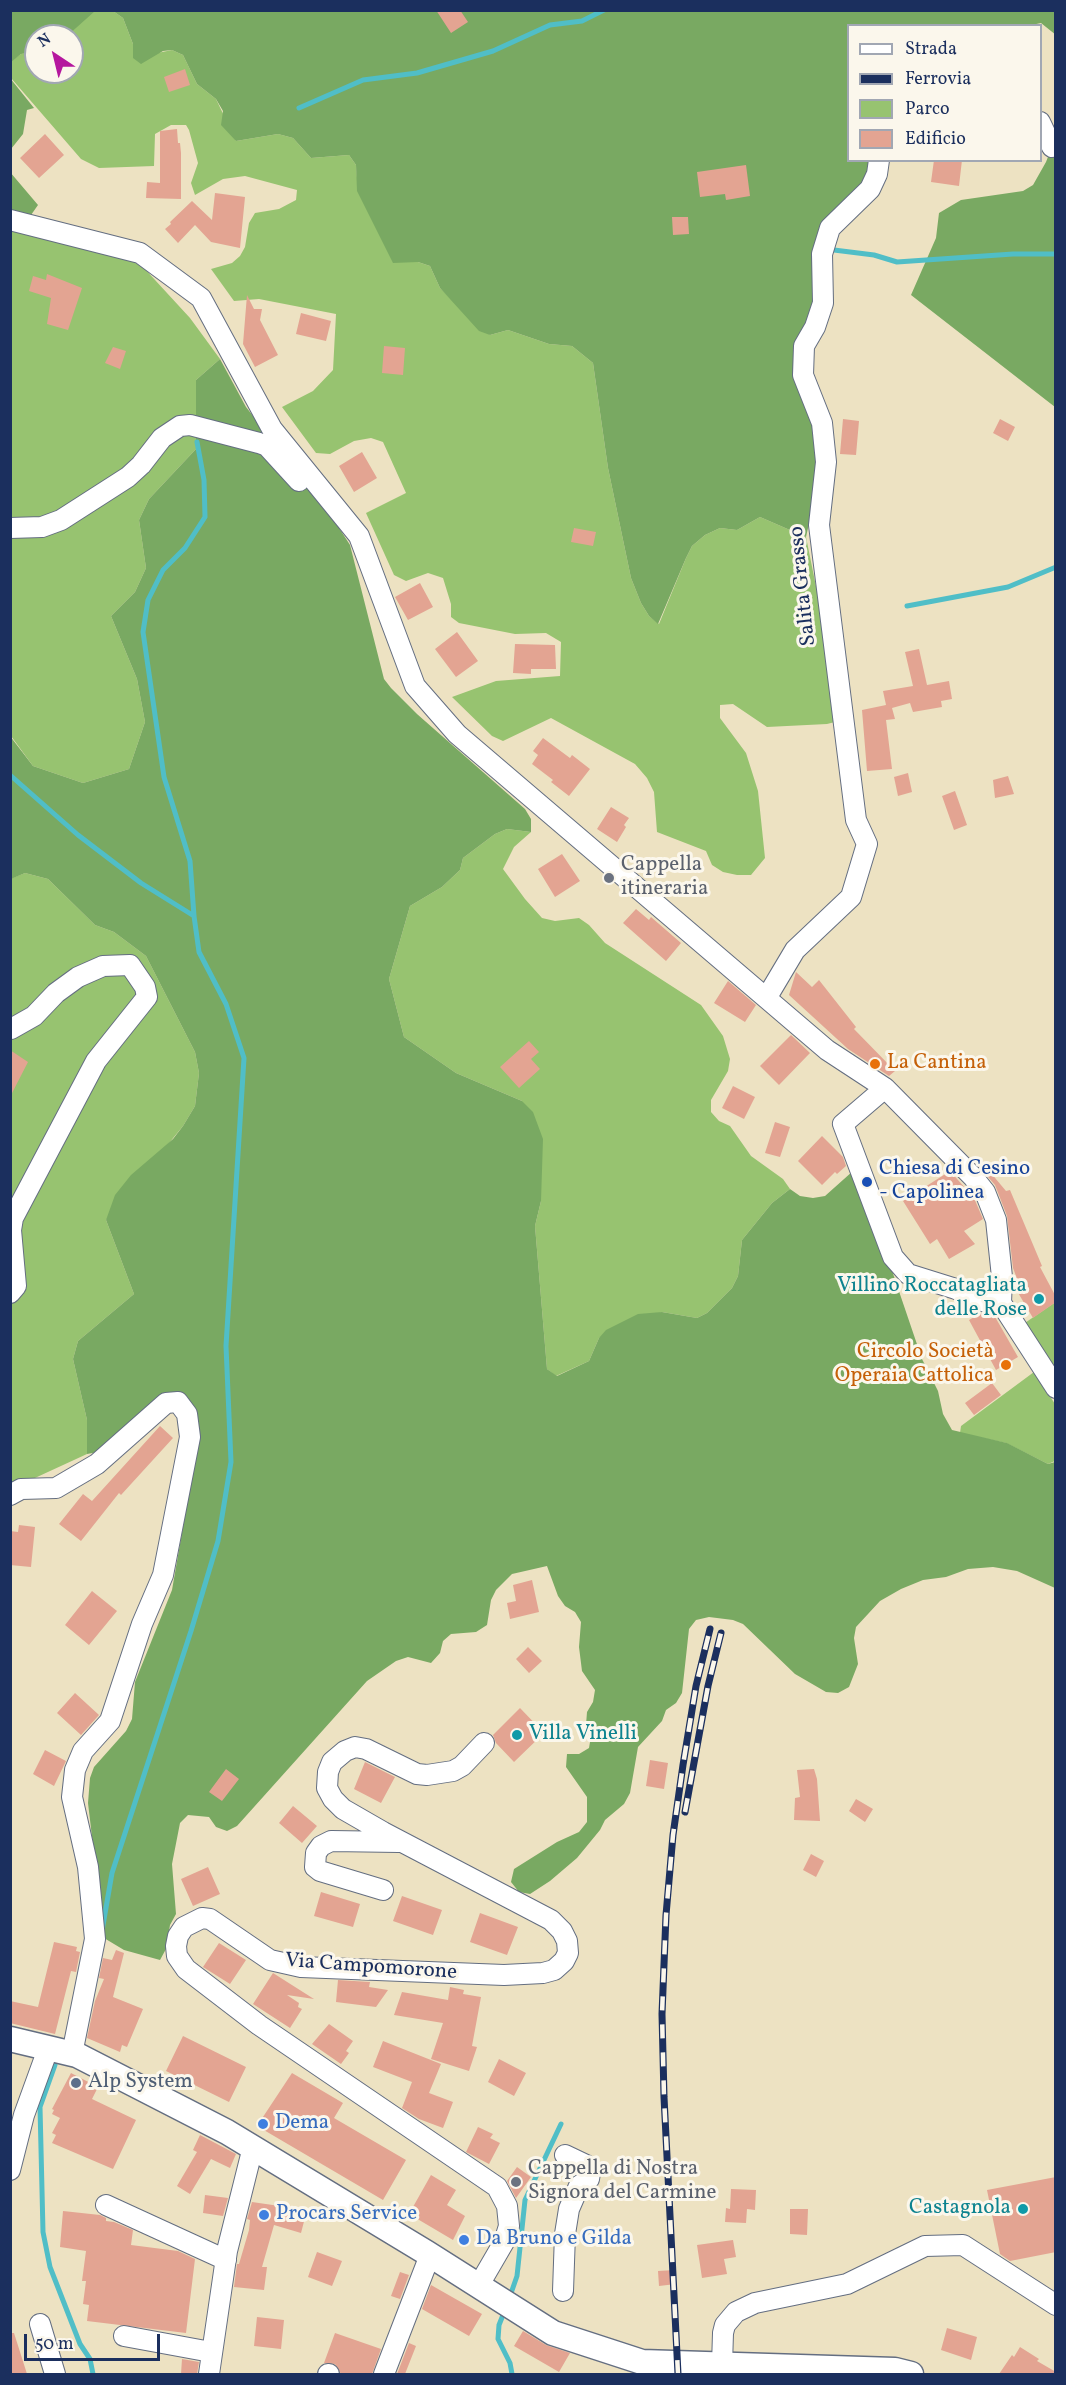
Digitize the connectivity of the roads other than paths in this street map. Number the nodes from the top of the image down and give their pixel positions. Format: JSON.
{"nodes":[{"id":1,"x":1042,"y":124,"type":"edge"},
{"id":2,"x":1052,"y":147,"type":"dead end"},
{"id":3,"x":879,"y":162,"type":"edge"},
{"id":4,"x":10,"y":220,"type":"edge"},
{"id":5,"x":331,"y":502,"type":"junction"},
{"id":6,"x":10,"y":528,"type":"edge"},
{"id":7,"x":766,"y":996,"type":"junction"},
{"id":8,"x":11,"y":1029,"type":"edge"},
{"id":9,"x":885,"y":1088,"type":"junction"},
{"id":10,"x":10,"y":1293,"type":"edge"},
{"id":11,"x":1000,"y":1304,"type":"junction"},
{"id":12,"x":1056,"y":1388,"type":"edge"},
{"id":13,"x":10,"y":1495,"type":"edge"},
{"id":14,"x":484,"y":1743,"type":"dead end"},
{"id":15,"x":402,"y":1842,"type":"junction"},
{"id":16,"x":383,"y":1890,"type":"dead end"},
{"id":17,"x":10,"y":2039,"type":"edge"},
{"id":18,"x":48,"y":2049,"type":"junction"},
{"id":19,"x":72,"y":2054,"type":"junction"},
{"id":20,"x":253,"y":2147,"type":"junction"},
{"id":21,"x":565,"y":2155,"type":"dead end"},
{"id":22,"x":10,"y":2170,"type":"edge"},
{"id":23,"x":106,"y":2205,"type":"dead end"},
{"id":24,"x":430,"y":2255,"type":"junction"},
{"id":25,"x":226,"y":2260,"type":"junction"},
{"id":26,"x":488,"y":2291,"type":"junction"},
{"id":27,"x":563,"y":2291,"type":"dead end"},
{"id":28,"x":1056,"y":2305,"type":"edge"},
{"id":29,"x":40,"y":2324,"type":"dead end"},
{"id":30,"x":124,"y":2336,"type":"dead end"},
{"id":31,"x":212,"y":2352,"type":"junction"},
{"id":32,"x":722,"y":2365,"type":"junction"},
{"id":33,"x":642,"y":2368,"type":"edge"},
{"id":34,"x":55,"y":2374,"type":"edge"},
{"id":35,"x":209,"y":2374,"type":"edge"},
{"id":36,"x":384,"y":2374,"type":"edge"},
{"id":37,"x":911,"y":2374,"type":"edge"}],
"edges":[{"from":1,"to":2,"type":"street"},
{"from":3,"to":7,"type":"street","name":"Salita Grasso"},
{"from":4,"to":5,"type":"street"},
{"from":5,"to":6,"type":"street"},
{"from":5,"to":7,"type":"street"},
{"from":7,"to":9,"type":"street"},
{"from":8,"to":10,"type":"street"},
{"from":9,"to":11,"type":"street"},
{"from":9,"to":11,"type":"street"},
{"from":11,"to":12,"type":"street"},
{"from":13,"to":19,"type":"street"},
{"from":14,"to":15,"type":"street","name":"Via Campomorone"},
{"from":15,"to":16,"type":"street","name":"Via Campomorone"},
{"from":15,"to":26,"type":"street","name":"Via Campomorone"},
{"from":17,"to":18,"type":"main road"},
{"from":18,"to":19,"type":"main road"},
{"from":18,"to":22,"type":"street"},
{"from":19,"to":20,"type":"main road"},
{"from":20,"to":24,"type":"main road"},
{"from":20,"to":25,"type":"street"},
{"from":21,"to":27,"type":"street"},
{"from":23,"to":25,"type":"street"},
{"from":24,"to":26,"type":"main road"},
{"from":24,"to":36,"type":"street"},
{"from":25,"to":31,"type":"street"},
{"from":26,"to":33,"type":"main road"},
{"from":28,"to":32,"type":"street"},
{"from":29,"to":34,"type":"street"},
{"from":30,"to":31,"type":"street"},
{"from":31,"to":35,"type":"street"},
{"from":32,"to":33,"type":"main road"},
{"from":32,"to":37,"type":"main road"}]}
